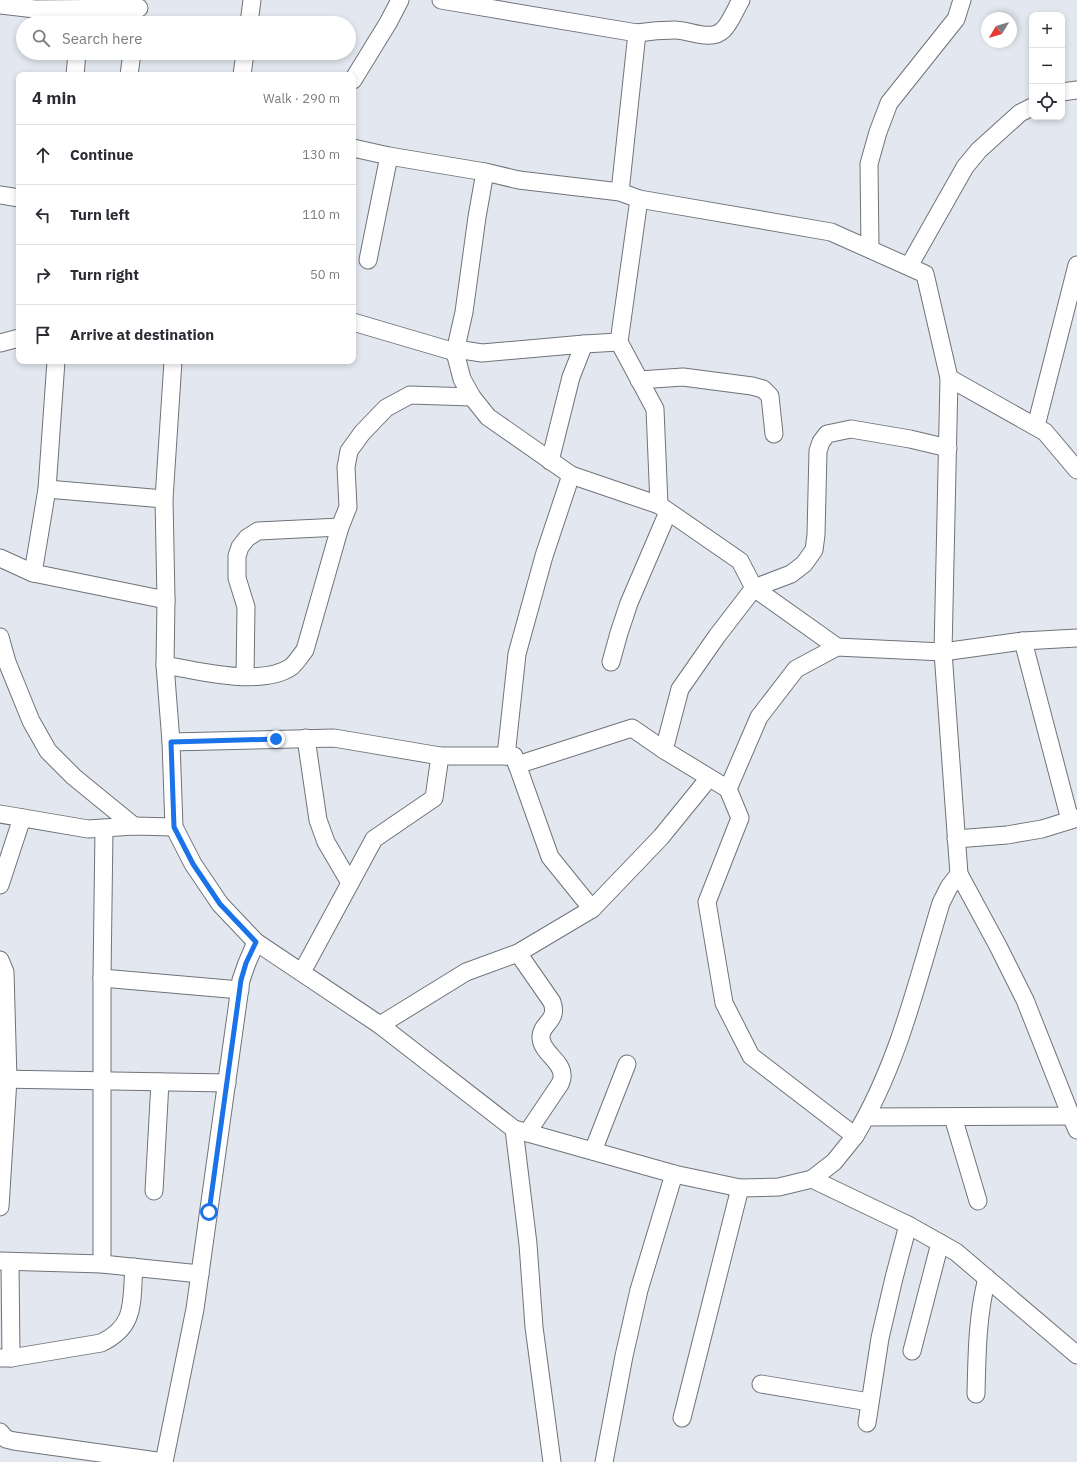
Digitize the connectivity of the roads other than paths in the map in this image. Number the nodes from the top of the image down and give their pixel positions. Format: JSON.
{"nodes":[{"id":1,"x":252,"y":0,"type":"edge"},
{"id":2,"x":400,"y":0,"type":"edge"},
{"id":3,"x":441,"y":0,"type":"edge"},
{"id":4,"x":741,"y":0,"type":"edge"},
{"id":5,"x":962,"y":0,"type":"edge"},
{"id":6,"x":483,"y":3,"type":"edge"},
{"id":7,"x":0,"y":5,"type":"edge"},
{"id":8,"x":139,"y":10,"type":"edge"},
{"id":9,"x":81,"y":16,"type":"edge"},
{"id":10,"x":250,"y":16,"type":"edge"},
{"id":11,"x":637,"y":33,"type":"junction"},
{"id":12,"x":76,"y":60,"type":"edge"},
{"id":13,"x":131,"y":60,"type":"edge"},
{"id":14,"x":244,"y":60,"type":"edge"},
{"id":15,"x":75,"y":72,"type":"edge"},
{"id":16,"x":129,"y":72,"type":"edge"},
{"id":17,"x":242,"y":72,"type":"edge"},
{"id":18,"x":356,"y":75,"type":"edge"},
{"id":19,"x":1077,"y":90,"type":"edge"},
{"id":20,"x":1065,"y":92,"type":"edge"},
{"id":21,"x":1029,"y":108,"type":"edge"},
{"id":22,"x":356,"y":149,"type":"edge"},
{"id":23,"x":389,"y":156,"type":"junction"},
{"id":24,"x":485,"y":172,"type":"junction"},
{"id":25,"x":620,"y":192,"type":"junction"},
{"id":26,"x":0,"y":195,"type":"edge"},
{"id":27,"x":16,"y":198,"type":"edge"},
{"id":28,"x":639,"y":199,"type":"junction"},
{"id":29,"x":870,"y":249,"type":"junction"},
{"id":30,"x":368,"y":260,"type":"dead end"},
{"id":31,"x":1077,"y":265,"type":"edge"},
{"id":32,"x":909,"y":266,"type":"junction"},
{"id":33,"x":356,"y":323,"type":"edge"},
{"id":34,"x":16,"y":339,"type":"edge"},
{"id":35,"x":619,"y":342,"type":"junction"},
{"id":36,"x":0,"y":343,"type":"edge"},
{"id":37,"x":584,"y":344,"type":"junction"},
{"id":38,"x":456,"y":351,"type":"junction"},
{"id":39,"x":56,"y":364,"type":"edge"},
{"id":40,"x":173,"y":364,"type":"edge"},
{"id":41,"x":949,"y":378,"type":"junction"},
{"id":42,"x":639,"y":380,"type":"junction"},
{"id":43,"x":472,"y":398,"type":"junction"},
{"id":44,"x":1036,"y":426,"type":"junction"},
{"id":45,"x":774,"y":434,"type":"dead end"},
{"id":46,"x":948,"y":448,"type":"junction"},
{"id":47,"x":550,"y":461,"type":"junction"},
{"id":48,"x":1077,"y":470,"type":"edge"},
{"id":49,"x":571,"y":475,"type":"junction"},
{"id":50,"x":47,"y":490,"type":"junction"},
{"id":51,"x":164,"y":499,"type":"junction"},
{"id":52,"x":663,"y":509,"type":"junction"},
{"id":53,"x":340,"y":527,"type":"junction"},
{"id":54,"x":0,"y":558,"type":"edge"},
{"id":55,"x":33,"y":572,"type":"junction"},
{"id":56,"x":754,"y":588,"type":"junction"},
{"id":57,"x":166,"y":600,"type":"junction"},
{"id":58,"x":0,"y":637,"type":"edge"},
{"id":59,"x":1077,"y":638,"type":"edge"},
{"id":60,"x":1023,"y":642,"type":"junction"},
{"id":61,"x":837,"y":647,"type":"junction"},
{"id":62,"x":943,"y":652,"type":"junction"},
{"id":63,"x":611,"y":662,"type":"dead end"},
{"id":64,"x":165,"y":665,"type":"junction"},
{"id":65,"x":245,"y":676,"type":"junction"},
{"id":66,"x":306,"y":738,"type":"junction"},
{"id":67,"x":171,"y":742,"type":"junction"},
{"id":68,"x":664,"y":750,"type":"junction"},
{"id":69,"x":440,"y":756,"type":"junction"},
{"id":70,"x":512,"y":761,"type":"junction"},
{"id":71,"x":709,"y":778,"type":"junction"},
{"id":72,"x":728,"y":789,"type":"junction"},
{"id":73,"x":0,"y":814,"type":"edge"},
{"id":74,"x":22,"y":818,"type":"junction"},
{"id":75,"x":1074,"y":819,"type":"edge"},
{"id":76,"x":134,"y":826,"type":"junction"},
{"id":77,"x":174,"y":827,"type":"junction"},
{"id":78,"x":104,"y":829,"type":"junction"},
{"id":79,"x":956,"y":840,"type":"junction"},
{"id":80,"x":3,"y":868,"type":"edge"},
{"id":81,"x":959,"y":874,"type":"junction"},
{"id":82,"x":350,"y":883,"type":"junction"},
{"id":83,"x":0,"y":885,"type":"edge"},
{"id":84,"x":592,"y":909,"type":"junction"},
{"id":85,"x":256,"y":942,"type":"junction"},
{"id":86,"x":518,"y":954,"type":"junction"},
{"id":87,"x":0,"y":960,"type":"edge"},
{"id":88,"x":302,"y":972,"type":"junction"},
{"id":89,"x":102,"y":978,"type":"junction"},
{"id":90,"x":240,"y":990,"type":"junction"},
{"id":91,"x":380,"y":1025,"type":"junction"},
{"id":92,"x":627,"y":1064,"type":"dead end"},
{"id":93,"x":4,"y":1079,"type":"edge"},
{"id":94,"x":102,"y":1081,"type":"junction"},
{"id":95,"x":160,"y":1082,"type":"junction"},
{"id":96,"x":227,"y":1083,"type":"junction"},
{"id":97,"x":867,"y":1117,"type":"junction"},
{"id":98,"x":953,"y":1117,"type":"junction"},
{"id":99,"x":1074,"y":1123,"type":"edge"},
{"id":100,"x":521,"y":1131,"type":"junction"},
{"id":101,"x":855,"y":1136,"type":"junction"},
{"id":102,"x":594,"y":1151,"type":"junction"},
{"id":103,"x":674,"y":1174,"type":"junction"},
{"id":104,"x":812,"y":1179,"type":"junction"},
{"id":105,"x":740,"y":1188,"type":"junction"},
{"id":106,"x":154,"y":1191,"type":"dead end"},
{"id":107,"x":978,"y":1201,"type":"dead end"},
{"id":108,"x":0,"y":1207,"type":"edge"},
{"id":109,"x":908,"y":1225,"type":"junction"},
{"id":110,"x":940,"y":1243,"type":"junction"},
{"id":111,"x":5,"y":1262,"type":"edge"},
{"id":112,"x":102,"y":1264,"type":"junction"},
{"id":113,"x":134,"y":1267,"type":"junction"},
{"id":114,"x":200,"y":1274,"type":"junction"},
{"id":115,"x":987,"y":1278,"type":"junction"},
{"id":116,"x":912,"y":1351,"type":"dead end"},
{"id":117,"x":1077,"y":1355,"type":"edge"},
{"id":118,"x":6,"y":1358,"type":"edge"},
{"id":119,"x":761,"y":1384,"type":"dead end"},
{"id":120,"x":976,"y":1394,"type":"dead end"},
{"id":121,"x":870,"y":1402,"type":"junction"},
{"id":122,"x":682,"y":1418,"type":"dead end"},
{"id":123,"x":867,"y":1423,"type":"dead end"},
{"id":124,"x":0,"y":1432,"type":"edge"},
{"id":125,"x":164,"y":1462,"type":"edge"},
{"id":126,"x":552,"y":1462,"type":"edge"},
{"id":127,"x":604,"y":1462,"type":"edge"}],
"edges":[{"from":1,"to":10,"type":"street"},
{"from":2,"to":18,"type":"street"},
{"from":3,"to":6,"type":"street"},
{"from":4,"to":11,"type":"street"},
{"from":5,"to":29,"type":"street"},
{"from":6,"to":11,"type":"street"},
{"from":7,"to":9,"type":"street"},
{"from":8,"to":9,"type":"street"},
{"from":11,"to":25,"type":"street"},
{"from":12,"to":15,"type":"street"},
{"from":13,"to":16,"type":"street"},
{"from":14,"to":17,"type":"street"},
{"from":19,"to":20,"type":"street"},
{"from":21,"to":32,"type":"street"},
{"from":22,"to":23,"type":"street"},
{"from":23,"to":24,"type":"street"},
{"from":23,"to":30,"type":"street"},
{"from":24,"to":25,"type":"street"},
{"from":24,"to":38,"type":"street"},
{"from":25,"to":28,"type":"street"},
{"from":26,"to":27,"type":"street"},
{"from":28,"to":29,"type":"street"},
{"from":28,"to":35,"type":"street"},
{"from":29,"to":32,"type":"street"},
{"from":31,"to":44,"type":"street"},
{"from":32,"to":41,"type":"street"},
{"from":33,"to":38,"type":"street"},
{"from":34,"to":36,"type":"street"},
{"from":35,"to":37,"type":"street"},
{"from":35,"to":42,"type":"street"},
{"from":37,"to":38,"type":"street"},
{"from":37,"to":47,"type":"street"},
{"from":38,"to":43,"type":"street"},
{"from":39,"to":50,"type":"street"},
{"from":40,"to":51,"type":"street"},
{"from":41,"to":44,"type":"street"},
{"from":41,"to":46,"type":"street"},
{"from":42,"to":45,"type":"street"},
{"from":42,"to":52,"type":"street"},
{"from":43,"to":47,"type":"street"},
{"from":43,"to":53,"type":"street"},
{"from":44,"to":48,"type":"street"},
{"from":46,"to":56,"type":"street"},
{"from":46,"to":62,"type":"street"},
{"from":47,"to":49,"type":"street"},
{"from":49,"to":52,"type":"street"},
{"from":49,"to":70,"type":"street"},
{"from":50,"to":51,"type":"street"},
{"from":50,"to":55,"type":"street"},
{"from":51,"to":57,"type":"street"},
{"from":52,"to":56,"type":"street"},
{"from":52,"to":63,"type":"street"},
{"from":53,"to":65,"type":"street"},
{"from":53,"to":65,"type":"street"},
{"from":54,"to":55,"type":"street"},
{"from":55,"to":57,"type":"street"},
{"from":56,"to":61,"type":"street"},
{"from":56,"to":68,"type":"street"},
{"from":57,"to":64,"type":"street"},
{"from":58,"to":76,"type":"street"},
{"from":59,"to":60,"type":"street"},
{"from":60,"to":62,"type":"street"},
{"from":60,"to":75,"type":"street"},
{"from":61,"to":62,"type":"street"},
{"from":61,"to":72,"type":"street"},
{"from":62,"to":79,"type":"street"},
{"from":64,"to":65,"type":"street"},
{"from":64,"to":67,"type":"street"},
{"from":66,"to":67,"type":"street"},
{"from":66,"to":69,"type":"street"},
{"from":66,"to":82,"type":"street"},
{"from":67,"to":77,"type":"street"},
{"from":68,"to":70,"type":"street"},
{"from":68,"to":71,"type":"street"},
{"from":69,"to":70,"type":"street"},
{"from":69,"to":82,"type":"street"},
{"from":70,"to":84,"type":"street"},
{"from":71,"to":72,"type":"street"},
{"from":71,"to":84,"type":"street"},
{"from":72,"to":101,"type":"street"},
{"from":73,"to":74,"type":"street"},
{"from":74,"to":78,"type":"street"},
{"from":74,"to":80,"type":"street"},
{"from":75,"to":79,"type":"street"},
{"from":76,"to":77,"type":"street"},
{"from":76,"to":78,"type":"street"},
{"from":77,"to":85,"type":"street"},
{"from":78,"to":89,"type":"street"},
{"from":79,"to":81,"type":"street"},
{"from":80,"to":83,"type":"street"},
{"from":81,"to":97,"type":"street"},
{"from":81,"to":99,"type":"street"},
{"from":82,"to":88,"type":"street"},
{"from":84,"to":86,"type":"street"},
{"from":85,"to":88,"type":"street"},
{"from":85,"to":90,"type":"street"},
{"from":86,"to":91,"type":"street"},
{"from":86,"to":100,"type":"street"},
{"from":87,"to":93,"type":"street"},
{"from":88,"to":91,"type":"street"},
{"from":89,"to":90,"type":"street"},
{"from":89,"to":94,"type":"street"},
{"from":90,"to":96,"type":"street"},
{"from":91,"to":100,"type":"street"},
{"from":92,"to":102,"type":"street"},
{"from":93,"to":94,"type":"street"},
{"from":93,"to":108,"type":"street"},
{"from":94,"to":95,"type":"street"},
{"from":94,"to":112,"type":"street"},
{"from":95,"to":96,"type":"street"},
{"from":95,"to":106,"type":"street"},
{"from":96,"to":114,"type":"street"},
{"from":97,"to":98,"type":"street"},
{"from":97,"to":101,"type":"street"},
{"from":98,"to":99,"type":"street"},
{"from":98,"to":107,"type":"street"},
{"from":100,"to":102,"type":"street"},
{"from":100,"to":126,"type":"street"},
{"from":101,"to":104,"type":"street"},
{"from":102,"to":103,"type":"street"},
{"from":103,"to":105,"type":"street"},
{"from":103,"to":127,"type":"street"},
{"from":104,"to":105,"type":"street"},
{"from":104,"to":109,"type":"street"},
{"from":105,"to":122,"type":"street"},
{"from":109,"to":110,"type":"street"},
{"from":109,"to":121,"type":"street"},
{"from":110,"to":115,"type":"street"},
{"from":110,"to":116,"type":"street"},
{"from":111,"to":112,"type":"street"},
{"from":111,"to":118,"type":"street"},
{"from":112,"to":113,"type":"street"},
{"from":113,"to":114,"type":"street"},
{"from":113,"to":118,"type":"street"},
{"from":114,"to":125,"type":"street"},
{"from":115,"to":117,"type":"street"},
{"from":115,"to":120,"type":"street"},
{"from":119,"to":121,"type":"street"},
{"from":121,"to":123,"type":"street"},
{"from":124,"to":125,"type":"street"}]}
